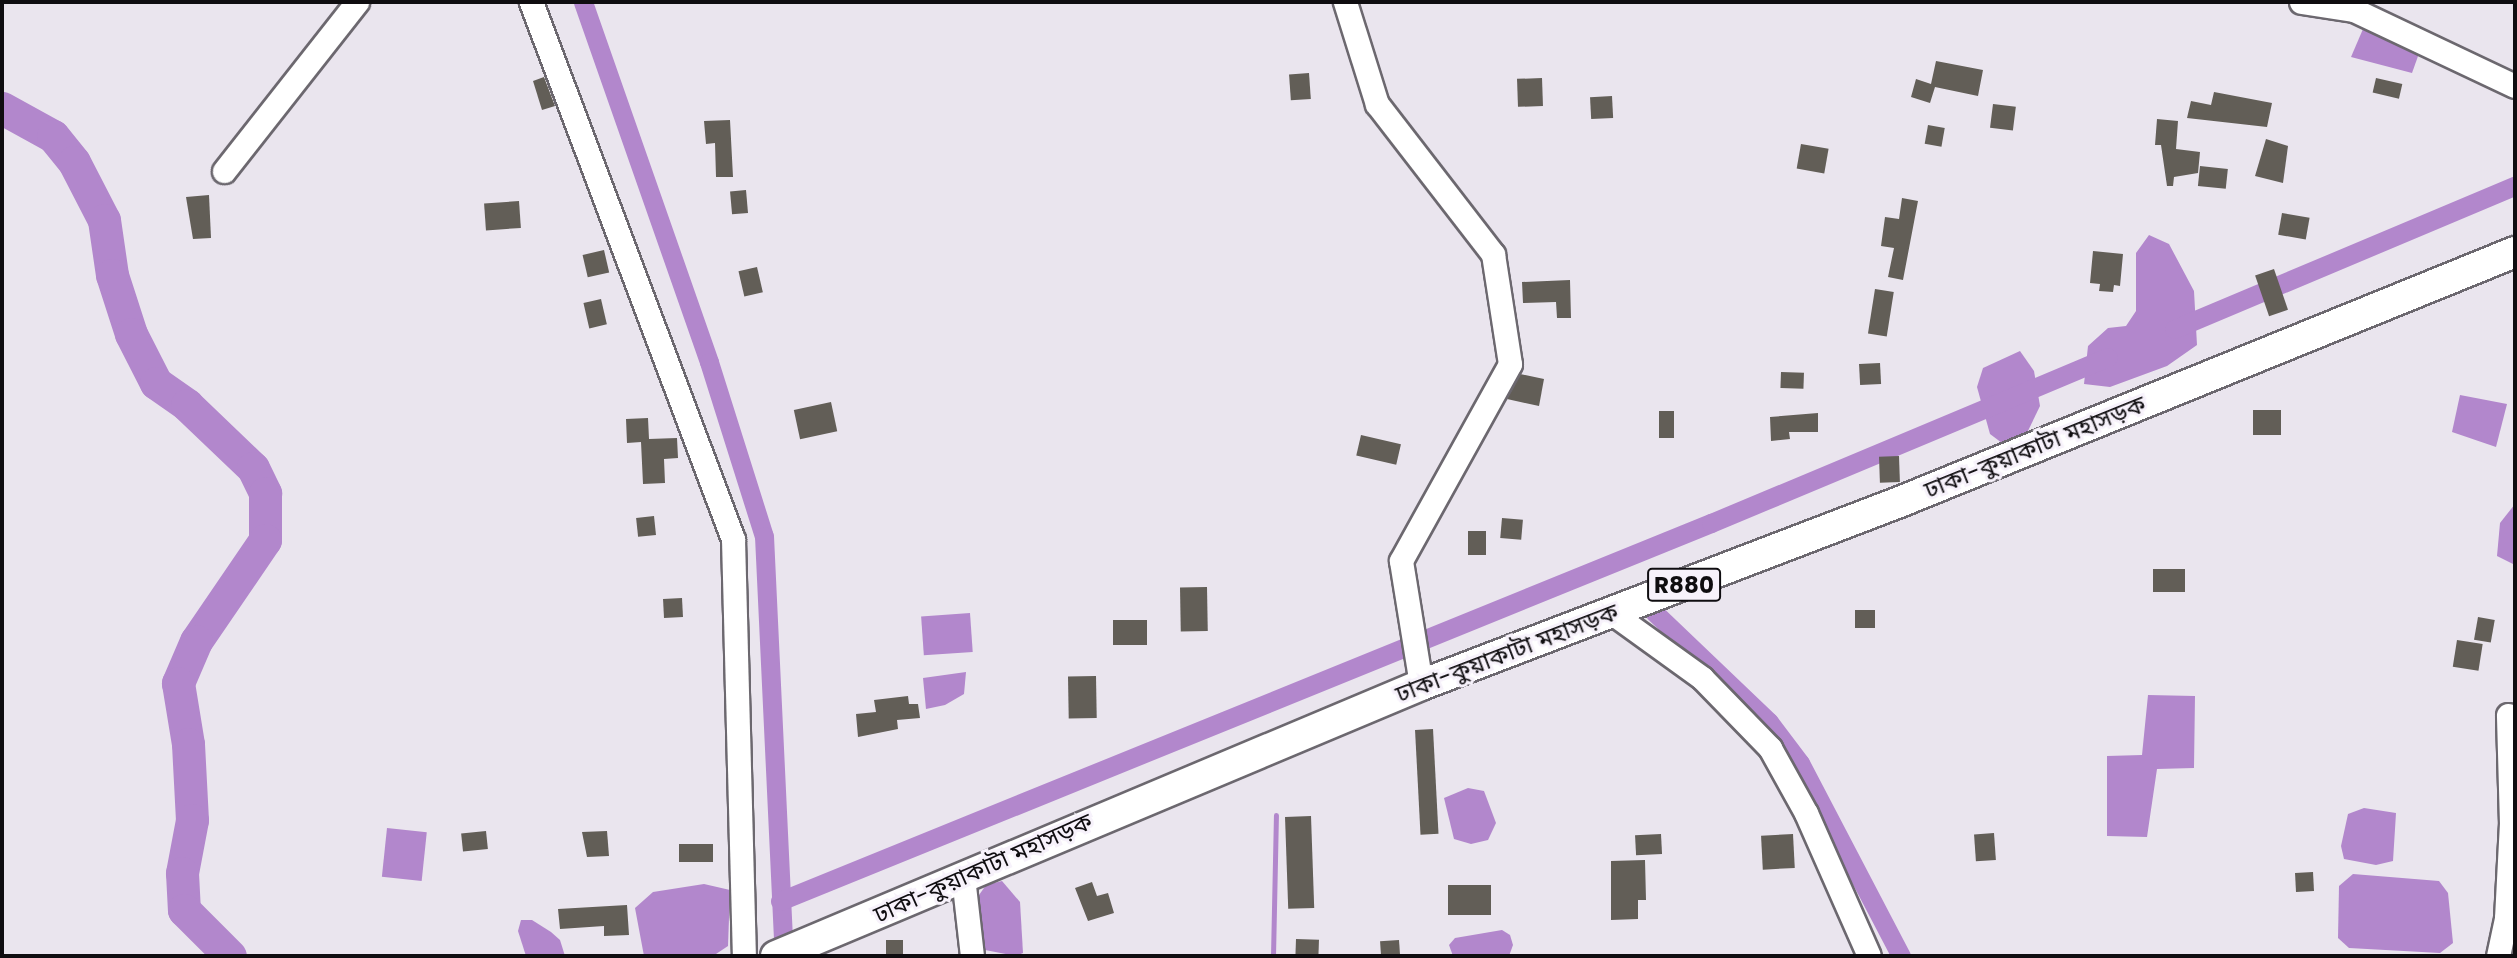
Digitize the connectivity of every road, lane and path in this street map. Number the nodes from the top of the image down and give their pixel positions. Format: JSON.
{"nodes":[{"id":1,"x":357,"y":2,"type":"edge"},
{"id":2,"x":531,"y":2,"type":"edge"},
{"id":3,"x":1345,"y":2,"type":"edge"},
{"id":4,"x":2301,"y":2,"type":"edge"},
{"id":5,"x":2515,"y":86,"type":"edge"},
{"id":6,"x":224,"y":171,"type":"dead end"},
{"id":7,"x":2515,"y":252,"type":"edge"},
{"id":8,"x":1612,"y":613,"type":"junction"},
{"id":9,"x":1421,"y":685,"type":"junction"},
{"id":10,"x":2508,"y":715,"type":"dead end"},
{"id":11,"x":963,"y":877,"type":"junction"},
{"id":12,"x":2511,"y":921,"type":"edge"},
{"id":13,"x":744,"y":956,"type":"edge"},
{"id":14,"x":776,"y":956,"type":"edge"},
{"id":15,"x":972,"y":956,"type":"edge"},
{"id":16,"x":1869,"y":956,"type":"edge"},
{"id":17,"x":2498,"y":956,"type":"edge"}],
"edges":[{"from":1,"to":6,"type":"street"},
{"from":2,"to":13,"type":"street"},
{"from":3,"to":9,"type":"street"},
{"from":4,"to":5,"type":"street"},
{"from":7,"to":8,"type":"main road","name":"ঢাকা-কুয়াকাটা মহাসড়ক","number":"R880"},
{"from":8,"to":9,"type":"main road","name":"ঢাকা-কুয়াকাটা মহাসড়ক","number":"R880"},
{"from":8,"to":16,"type":"street"},
{"from":9,"to":11,"type":"main road","name":"ঢাকা-কুয়াকাটা মহাসড়ক","number":"R880"},
{"from":10,"to":12,"type":"street"},
{"from":11,"to":14,"type":"main road","name":"ঢাকা-কুয়াকাটা মহাসড়ক","number":"R880"},
{"from":11,"to":15,"type":"street"},
{"from":12,"to":17,"type":"street"}]}
